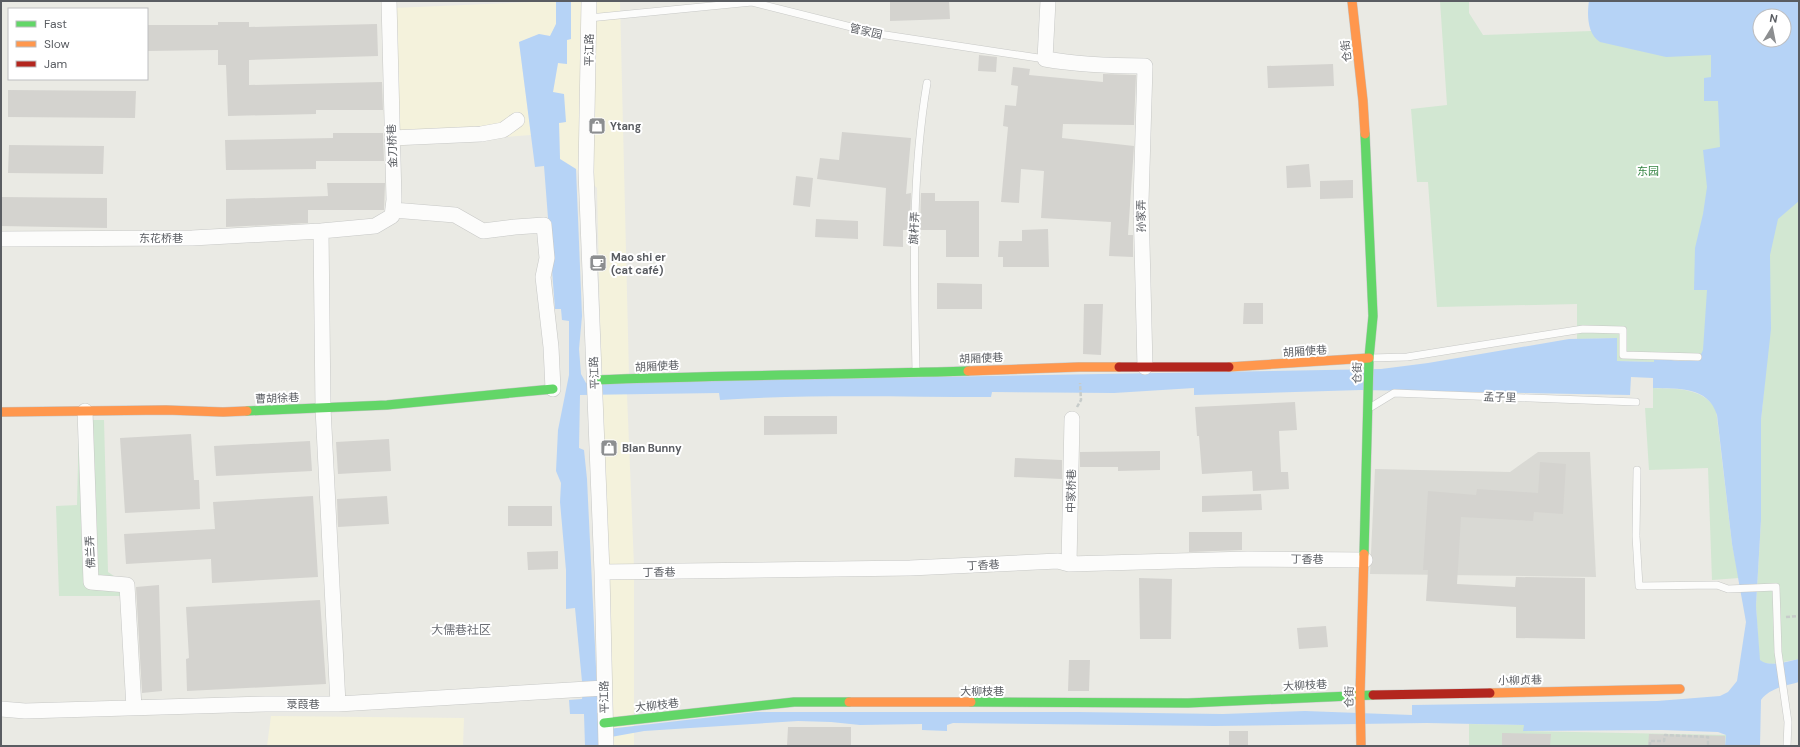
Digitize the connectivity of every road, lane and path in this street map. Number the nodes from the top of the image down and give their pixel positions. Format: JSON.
{"nodes":[{"id":1,"x":389,"y":1,"type":"edge"},
{"id":2,"x":589,"y":1,"type":"edge"},
{"id":3,"x":1048,"y":1,"type":"edge"},
{"id":4,"x":1352,"y":1,"type":"edge"},
{"id":5,"x":590,"y":18,"type":"junction"},
{"id":6,"x":1045,"y":59,"type":"junction"},
{"id":7,"x":1145,"y":66,"type":"joint"},
{"id":8,"x":927,"y":83,"type":"dead end"},
{"id":9,"x":517,"y":120,"type":"dead end"},
{"id":10,"x":392,"y":138,"type":"junction"},
{"id":11,"x":392,"y":210,"type":"junction"},
{"id":12,"x":321,"y":231,"type":"junction"},
{"id":13,"x":1,"y":239,"type":"edge"},
{"id":14,"x":1698,"y":357,"type":"dead end"},
{"id":15,"x":1369,"y":361,"type":"junction"},
{"id":16,"x":1146,"y":367,"type":"junction"},
{"id":17,"x":916,"y":373,"type":"junction"},
{"id":18,"x":1080,"y":380,"type":"dead end"},
{"id":19,"x":595,"y":385,"type":"junction"},
{"id":20,"x":553,"y":389,"type":"joint"},
{"id":21,"x":1081,"y":400,"type":"dead end"},
{"id":22,"x":1636,"y":402,"type":"dead end"},
{"id":23,"x":1368,"y":405,"type":"junction"},
{"id":24,"x":322,"y":408,"type":"junction"},
{"id":25,"x":85,"y":411,"type":"junction"},
{"id":26,"x":1,"y":412,"type":"edge"},
{"id":27,"x":1072,"y":419,"type":"dead end"},
{"id":28,"x":1637,"y":470,"type":"dead end"},
{"id":29,"x":1365,"y":560,"type":"junction"},
{"id":30,"x":1069,"y":564,"type":"junction"},
{"id":31,"x":602,"y":572,"type":"junction"},
{"id":32,"x":602,"y":688,"type":"junction"},
{"id":33,"x":1680,"y":689,"type":"dead end"},
{"id":34,"x":1360,"y":695,"type":"junction"},
{"id":35,"x":338,"y":704,"type":"junction"},
{"id":36,"x":134,"y":708,"type":"junction"},
{"id":37,"x":1,"y":709,"type":"edge"},
{"id":38,"x":605,"y":734,"type":"edge"},
{"id":39,"x":1361,"y":746,"type":"edge"},
{"id":40,"x":1650,"y":746,"type":"edge"},
{"id":41,"x":1708,"y":746,"type":"edge"},
{"id":42,"x":1787,"y":746,"type":"edge"}],
"edges":[{"from":1,"to":10,"type":"street","name":"金刀桥巷"},
{"from":2,"to":5,"type":"street","name":"平江路"},
{"from":3,"to":6,"type":"street"},
{"from":4,"to":15,"type":"street","name":"仓街"},
{"from":5,"to":6,"type":"lane","name":"管家园"},
{"from":5,"to":19,"type":"street","name":"平江路"},
{"from":6,"to":7,"type":"street","name":"管家园"},
{"from":7,"to":16,"type":"street","name":"孙家弄"},
{"from":8,"to":17,"type":"lane","name":"旗杆弄"},
{"from":9,"to":10,"type":"street"},
{"from":10,"to":11,"type":"street","name":"金刀桥巷"},
{"from":11,"to":12,"type":"street"},
{"from":11,"to":20,"type":"street"},
{"from":12,"to":13,"type":"street","name":"东花桥巷"},
{"from":12,"to":24,"type":"street"},
{"from":14,"to":15,"type":"lane"},
{"from":15,"to":16,"type":"street","name":"胡厢使巷"},
{"from":15,"to":23,"type":"street","name":"仓街"},
{"from":16,"to":17,"type":"street","name":"胡厢使巷"},
{"from":17,"to":19,"type":"street","name":"胡厢使巷"},
{"from":18,"to":21,"type":"path"},
{"from":19,"to":31,"type":"street","name":"平江路"},
{"from":20,"to":24,"type":"street","name":"曹胡徐巷"},
{"from":22,"to":23,"type":"lane","name":"孟子里"},
{"from":23,"to":29,"type":"street","name":"仓街"},
{"from":24,"to":25,"type":"street","name":"曹胡徐巷"},
{"from":24,"to":35,"type":"street"},
{"from":25,"to":26,"type":"street","name":"曹胡徐巷"},
{"from":25,"to":36,"type":"street","name":"佛兰弄"},
{"from":27,"to":30,"type":"street","name":"中家桥巷"},
{"from":28,"to":42,"type":"lane"},
{"from":29,"to":30,"type":"street","name":"丁香巷"},
{"from":29,"to":34,"type":"street","name":"仓街"},
{"from":30,"to":31,"type":"street","name":"丁香巷"},
{"from":31,"to":32,"type":"street","name":"平江路"},
{"from":32,"to":35,"type":"street","name":"菉葭巷"},
{"from":32,"to":38,"type":"street","name":"平江路"},
{"from":33,"to":34,"type":"street","name":"小柳贞巷"},
{"from":34,"to":38,"type":"street","name":"大柳枝巷"},
{"from":34,"to":39,"type":"street","name":"仓街"},
{"from":35,"to":36,"type":"street","name":"菉葭巷"},
{"from":36,"to":37,"type":"street","name":"菉葭巷"},
{"from":40,"to":41,"type":"path"}]}
